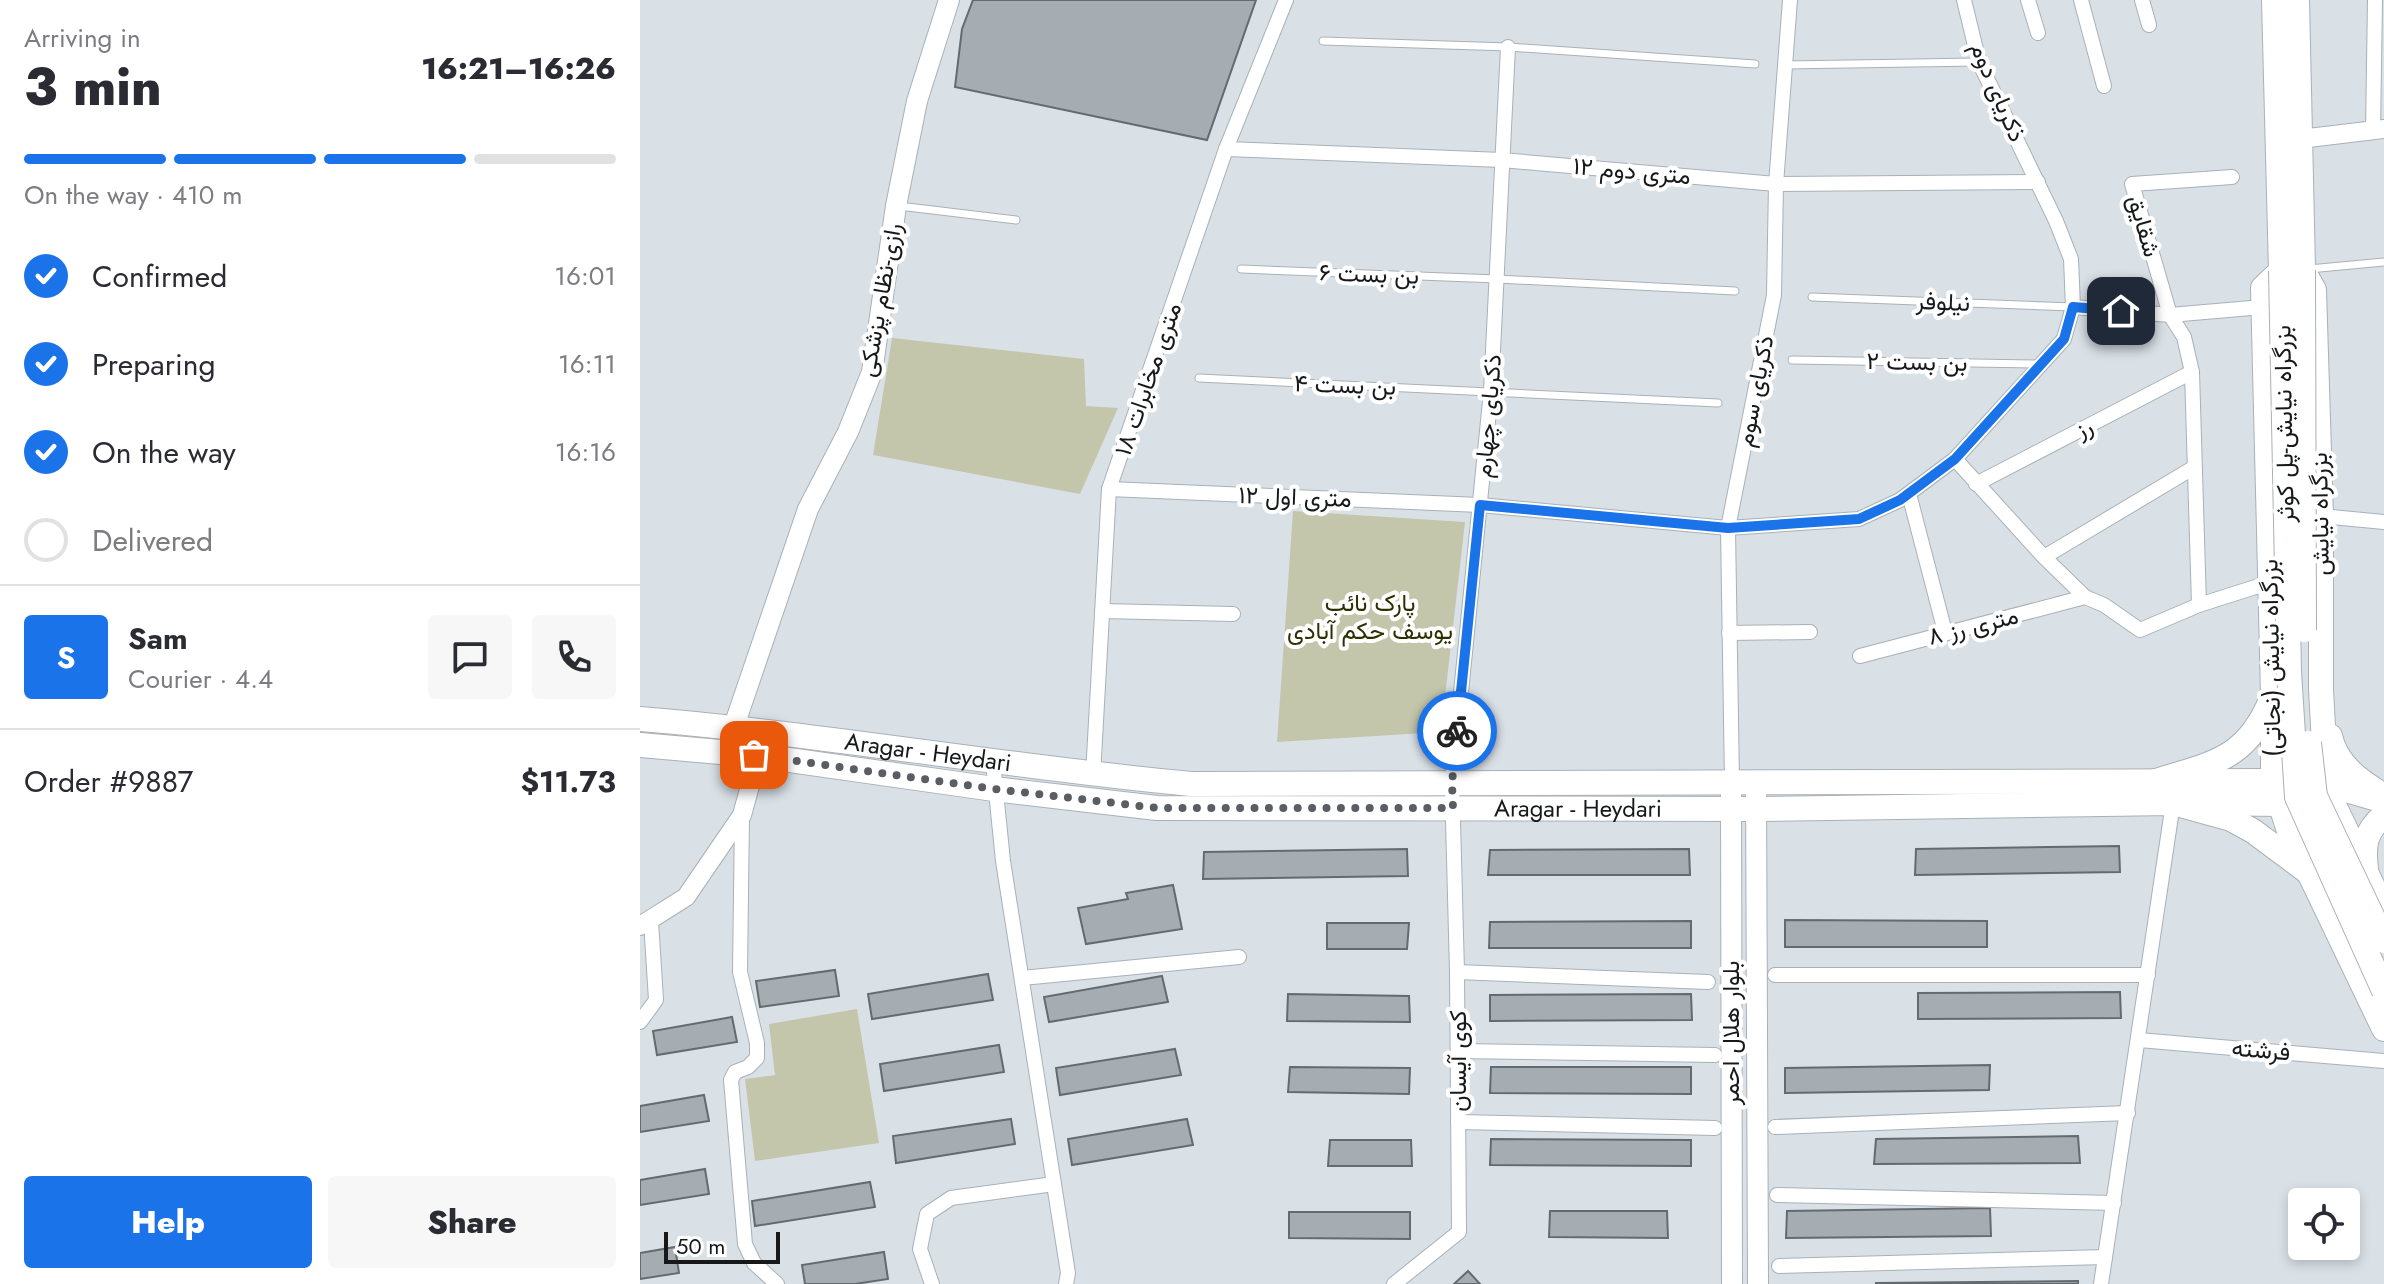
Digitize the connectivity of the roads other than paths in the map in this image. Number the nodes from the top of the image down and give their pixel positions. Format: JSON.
{"nodes":[{"id":1,"x":949,"y":0,"type":"edge"},
{"id":2,"x":1286,"y":0,"type":"edge"},
{"id":3,"x":1790,"y":0,"type":"edge"},
{"id":4,"x":1964,"y":0,"type":"edge"},
{"id":5,"x":2028,"y":0,"type":"edge"},
{"id":6,"x":2081,"y":0,"type":"edge"},
{"id":7,"x":2142,"y":0,"type":"edge"},
{"id":8,"x":2274,"y":0,"type":"edge"},
{"id":9,"x":2297,"y":0,"type":"edge"},
{"id":10,"x":2375,"y":0,"type":"edge"},
{"id":11,"x":2149,"y":25,"type":"dead end"},
{"id":12,"x":2038,"y":33,"type":"dead end"},
{"id":13,"x":1323,"y":41,"type":"dead end"},
{"id":14,"x":1508,"y":47,"type":"junction"},
{"id":15,"x":1979,"y":62,"type":"junction"},
{"id":16,"x":1755,"y":64,"type":"dead end"},
{"id":17,"x":1784,"y":65,"type":"junction"},
{"id":18,"x":2104,"y":86,"type":"dead end"},
{"id":19,"x":2378,"y":130,"type":"edge"},
{"id":20,"x":2300,"y":139,"type":"junction"},
{"id":21,"x":1226,"y":149,"type":"junction"},
{"id":22,"x":1502,"y":160,"type":"junction"},
{"id":23,"x":2232,"y":177,"type":"dead end"},
{"id":24,"x":2038,"y":182,"type":"junction"},
{"id":25,"x":1776,"y":184,"type":"junction"},
{"id":26,"x":896,"y":206,"type":"junction"},
{"id":27,"x":1016,"y":220,"type":"dead end"},
{"id":28,"x":2384,"y":262,"type":"edge"},
{"id":29,"x":1241,"y":269,"type":"dead end"},
{"id":30,"x":2292,"y":270,"type":"junction"},
{"id":31,"x":1497,"y":279,"type":"junction"},
{"id":32,"x":1735,"y":291,"type":"dead end"},
{"id":33,"x":1812,"y":297,"type":"dead end"},
{"id":34,"x":2073,"y":307,"type":"junction"},
{"id":35,"x":2263,"y":307,"type":"junction"},
{"id":36,"x":2170,"y":315,"type":"junction"},
{"id":37,"x":1792,"y":360,"type":"dead end"},
{"id":38,"x":2041,"y":364,"type":"junction"},
{"id":39,"x":2192,"y":372,"type":"junction"},
{"id":40,"x":1199,"y":378,"type":"dead end"},
{"id":41,"x":1491,"y":391,"type":"junction"},
{"id":42,"x":1718,"y":403,"type":"dead end"},
{"id":43,"x":1955,"y":459,"type":"junction"},
{"id":44,"x":2193,"y":468,"type":"junction"},
{"id":45,"x":1976,"y":484,"type":"junction"},
{"id":46,"x":1109,"y":489,"type":"junction"},
{"id":47,"x":1909,"y":494,"type":"junction"},
{"id":48,"x":1480,"y":505,"type":"junction"},
{"id":49,"x":2321,"y":516,"type":"junction"},
{"id":50,"x":2384,"y":522,"type":"edge"},
{"id":51,"x":1728,"y":528,"type":"junction"},
{"id":52,"x":2044,"y":557,"type":"junction"},
{"id":53,"x":2271,"y":582,"type":"junction"},
{"id":54,"x":2085,"y":597,"type":"junction"},
{"id":55,"x":2199,"y":605,"type":"junction"},
{"id":56,"x":1102,"y":611,"type":"junction"},
{"id":57,"x":1233,"y":614,"type":"dead end"},
{"id":58,"x":1810,"y":632,"type":"dead end"},
{"id":59,"x":1945,"y":632,"type":"junction"},
{"id":60,"x":1729,"y":633,"type":"junction"},
{"id":61,"x":1860,"y":656,"type":"dead end"},
{"id":62,"x":2321,"y":690,"type":"junction"},
{"id":63,"x":2273,"y":694,"type":"junction"},
{"id":64,"x":640,"y":719,"type":"edge"},
{"id":65,"x":734,"y":726,"type":"junction"},
{"id":66,"x":640,"y":745,"type":"edge"},
{"id":67,"x":754,"y":755,"type":"junction"},
{"id":68,"x":993,"y":762,"type":"junction"},
{"id":69,"x":1093,"y":775,"type":"junction"},
{"id":70,"x":2156,"y":781,"type":"junction"},
{"id":71,"x":1744,"y":782,"type":"junction"},
{"id":72,"x":1452,"y":783,"type":"junction"},
{"id":73,"x":2330,"y":784,"type":"junction"},
{"id":74,"x":994,"y":789,"type":"junction"},
{"id":75,"x":2276,"y":792,"type":"junction"},
{"id":76,"x":2384,"y":801,"type":"edge"},
{"id":77,"x":2173,"y":803,"type":"junction"},
{"id":78,"x":1453,"y":808,"type":"junction"},
{"id":79,"x":1730,"y":809,"type":"junction"},
{"id":80,"x":1755,"y":809,"type":"junction"},
{"id":81,"x":742,"y":815,"type":"junction"},
{"id":82,"x":2384,"y":815,"type":"edge"},
{"id":83,"x":2309,"y":873,"type":"junction"},
{"id":84,"x":2367,"y":875,"type":"junction"},
{"id":85,"x":2384,"y":910,"type":"edge"},
{"id":86,"x":645,"y":923,"type":"edge"},
{"id":87,"x":2384,"y":941,"type":"edge"},
{"id":88,"x":1239,"y":957,"type":"dead end"},
{"id":89,"x":1457,"y":972,"type":"junction"},
{"id":90,"x":1775,"y":975,"type":"dead end"},
{"id":91,"x":2148,"y":975,"type":"junction"},
{"id":92,"x":1022,"y":978,"type":"junction"},
{"id":93,"x":1708,"y":982,"type":"dead end"},
{"id":94,"x":2384,"y":991,"type":"edge"},
{"id":95,"x":640,"y":1022,"type":"edge"},
{"id":96,"x":2384,"y":1029,"type":"edge"},
{"id":97,"x":2139,"y":1040,"type":"junction"},
{"id":98,"x":1458,"y":1051,"type":"junction"},
{"id":99,"x":1715,"y":1055,"type":"dead end"},
{"id":100,"x":2384,"y":1061,"type":"edge"},
{"id":101,"x":2128,"y":1113,"type":"junction"},
{"id":102,"x":1458,"y":1122,"type":"junction"},
{"id":103,"x":1775,"y":1127,"type":"dead end"},
{"id":104,"x":1715,"y":1128,"type":"dead end"},
{"id":105,"x":1054,"y":1184,"type":"junction"},
{"id":106,"x":1777,"y":1195,"type":"dead end"},
{"id":107,"x":2114,"y":1203,"type":"junction"},
{"id":108,"x":2105,"y":1257,"type":"junction"},
{"id":109,"x":1779,"y":1266,"type":"dead end"},
{"id":110,"x":777,"y":1284,"type":"edge"},
{"id":111,"x":932,"y":1284,"type":"edge"},
{"id":112,"x":1066,"y":1284,"type":"edge"},
{"id":113,"x":1394,"y":1284,"type":"edge"},
{"id":114,"x":1732,"y":1284,"type":"edge"},
{"id":115,"x":1758,"y":1284,"type":"edge"},
{"id":116,"x":2101,"y":1284,"type":"edge"}],
"edges":[{"from":1,"to":26,"type":"main road","name":"رازی-نظام پزشکی"},
{"from":2,"to":21,"type":"street","name":"۱۸ متری مخابرات"},
{"from":3,"to":17,"type":"street","name":"ذکریای سوم"},
{"from":4,"to":15,"type":"street","name":"ذکریای دوم"},
{"from":5,"to":12,"type":"street"},
{"from":6,"to":18,"type":"street"},
{"from":7,"to":11,"type":"street"},
{"from":8,"to":30,"type":"main road"},
{"from":9,"to":20,"type":"main road"},
{"from":10,"to":19,"type":"street"},
{"from":13,"to":14,"type":"lane"},
{"from":14,"to":16,"type":"lane"},
{"from":14,"to":22,"type":"street","name":"ذکریای چهارم"},
{"from":15,"to":17,"type":"lane"},
{"from":15,"to":24,"type":"street","name":"ذکریای دوم"},
{"from":17,"to":25,"type":"street","name":"ذکریای سوم"},
{"from":19,"to":20,"type":"street"},
{"from":20,"to":30,"type":"main road"},
{"from":21,"to":22,"type":"street","name":"۱۲ متری دوم"},
{"from":21,"to":46,"type":"street","name":"۱۸ متری مخابرات"},
{"from":22,"to":25,"type":"street","name":"۱۲ متری دوم"},
{"from":22,"to":31,"type":"street","name":"ذکریای چهارم"},
{"from":23,"to":36,"type":"street","name":"شقایق"},
{"from":24,"to":25,"type":"street","name":"۱۲ متری دوم"},
{"from":24,"to":34,"type":"street","name":"ذکریای دوم"},
{"from":25,"to":51,"type":"street","name":"ذکریای سوم"},
{"from":26,"to":27,"type":"lane"},
{"from":26,"to":65,"type":"main road","name":"رازی-نظام پزشکی"},
{"from":28,"to":30,"type":"lane"},
{"from":29,"to":31,"type":"lane","name":"بن بست ۶"},
{"from":30,"to":35,"type":"main road","name":"بزرگراه نیایش (نجاتی)"},
{"from":30,"to":49,"type":"main road","name":"بزرگراه نیایش"},
{"from":30,"to":87,"type":"main road","name":"بزرگراه نیایش-پل کوثر","bridge":true},
{"from":30,"to":94,"type":"main road","name":"بزرگراه نیایش-پل کوثر","bridge":true},
{"from":31,"to":32,"type":"lane","name":"بن بست ۶"},
{"from":31,"to":41,"type":"street","name":"ذکریای چهارم"},
{"from":33,"to":34,"type":"lane","name":"نیلوفر"},
{"from":34,"to":36,"type":"street"},
{"from":34,"to":38,"type":"street","name":"۱۲ متری اول"},
{"from":35,"to":36,"type":"street"},
{"from":35,"to":53,"type":"main road","name":"بزرگراه نیایش (نجاتی)"},
{"from":36,"to":39,"type":"street","name":"شقایق"},
{"from":37,"to":38,"type":"lane","name":"بن بست ۲"},
{"from":38,"to":43,"type":"street","name":"۱۲ متری اول"},
{"from":39,"to":44,"type":"street","name":"شقایق"},
{"from":39,"to":45,"type":"street","name":"رز"},
{"from":40,"to":41,"type":"lane","name":"بن بست ۴"},
{"from":41,"to":42,"type":"lane","name":"بن بست ۴"},
{"from":41,"to":48,"type":"street","name":"ذکریای چهارم"},
{"from":43,"to":45,"type":"street"},
{"from":43,"to":47,"type":"street","name":"۱۲ متری اول"},
{"from":44,"to":52,"type":"street"},
{"from":44,"to":55,"type":"street","name":"شقایق"},
{"from":45,"to":52,"type":"street"},
{"from":46,"to":48,"type":"street","name":"۱۲ متری اول"},
{"from":46,"to":56,"type":"street","name":"۱۸ متری مخابرات"},
{"from":47,"to":51,"type":"street","name":"۱۲ متری اول"},
{"from":47,"to":59,"type":"street"},
{"from":48,"to":51,"type":"street","name":"۱۲ متری اول"},
{"from":48,"to":72,"type":"street","name":"ذکریای چهارم"},
{"from":49,"to":50,"type":"street"},
{"from":49,"to":62,"type":"main road","name":"بزرگراه نیایش"},
{"from":51,"to":60,"type":"street","name":"ذکریای سوم"},
{"from":52,"to":54,"type":"street"},
{"from":53,"to":55,"type":"street"},
{"from":53,"to":63,"type":"main road","name":"بزرگراه نیایش (نجاتی)"},
{"from":54,"to":55,"type":"street"},
{"from":54,"to":59,"type":"street","name":"۸ متری رز"},
{"from":56,"to":57,"type":"street"},
{"from":56,"to":69,"type":"street","name":"۱۸ متری مخابرات"},
{"from":58,"to":60,"type":"street"},
{"from":59,"to":61,"type":"street","name":"۸ متری رز"},
{"from":60,"to":71,"type":"street","name":"ذکریای سوم"},
{"from":62,"to":63,"type":"main road"},
{"from":62,"to":73,"type":"main road","name":"بزرگراه نیایش"},
{"from":62,"to":76,"type":"main road"},
{"from":63,"to":70,"type":"main road"},
{"from":63,"to":75,"type":"main road","name":"بزرگراه نیایش (نجاتی)"},
{"from":64,"to":65,"type":"main road","name":"Aragar - Heydari"},
{"from":65,"to":67,"type":"main road"},
{"from":65,"to":68,"type":"main road","name":"Aragar - Heydari"},
{"from":66,"to":67,"type":"main road","name":"Aragar - Heydari"},
{"from":67,"to":74,"type":"main road","name":"Aragar - Heydari"},
{"from":67,"to":81,"type":"street"},
{"from":68,"to":69,"type":"main road","name":"Aragar - Heydari"},
{"from":68,"to":74,"type":"street"},
{"from":69,"to":72,"type":"main road","name":"Aragar - Heydari"},
{"from":70,"to":71,"type":"main road","name":"Aragar - Heydari"},
{"from":70,"to":75,"type":"main road","name":"Aragar - Heydari"},
{"from":71,"to":72,"type":"main road","name":"Aragar - Heydari"},
{"from":71,"to":79,"type":"main road","name":"بلوار هلال احمر"},
{"from":71,"to":80,"type":"main road","name":"بلوار هلال احمر"},
{"from":72,"to":78,"type":"street","name":"ذکریای چهارم"},
{"from":73,"to":75,"type":"main road"},
{"from":73,"to":76,"type":"main road"},
{"from":73,"to":84,"type":"main road"},
{"from":74,"to":78,"type":"main road","name":"Aragar - Heydari"},
{"from":74,"to":92,"type":"street"},
{"from":75,"to":77,"type":"main road","name":"Aragar - Heydari"},
{"from":75,"to":83,"type":"main road","name":"بزرگراه نیایش (نجاتی)"},
{"from":77,"to":80,"type":"main road","name":"Aragar - Heydari"},
{"from":77,"to":83,"type":"main road"},
{"from":77,"to":91,"type":"street"},
{"from":78,"to":79,"type":"main road","name":"Aragar - Heydari"},
{"from":78,"to":89,"type":"street","name":"کوی آیسان"},
{"from":79,"to":80,"type":"main road","name":"Aragar - Heydari"},
{"from":79,"to":114,"type":"main road","name":"بلوار هلال احمر"},
{"from":80,"to":115,"type":"main road","name":"بلوار هلال احمر"},
{"from":81,"to":86,"type":"street"},
{"from":81,"to":110,"type":"street"},
{"from":82,"to":84,"type":"main road"},
{"from":83,"to":96,"type":"main road","name":"بزرگراه نیایش (نجاتی)"},
{"from":84,"to":85,"type":"main road"},
{"from":86,"to":95,"type":"street"},
{"from":88,"to":92,"type":"street"},
{"from":89,"to":93,"type":"street"},
{"from":89,"to":98,"type":"street","name":"کوی آیسان"},
{"from":90,"to":91,"type":"street"},
{"from":91,"to":97,"type":"street"},
{"from":92,"to":105,"type":"street"},
{"from":97,"to":100,"type":"street","name":"فرشته"},
{"from":97,"to":101,"type":"street"},
{"from":98,"to":99,"type":"street"},
{"from":98,"to":102,"type":"street","name":"کوی آیسان"},
{"from":101,"to":103,"type":"street"},
{"from":101,"to":107,"type":"street"},
{"from":102,"to":104,"type":"street"},
{"from":102,"to":113,"type":"street","name":"کوی آیسان"},
{"from":105,"to":111,"type":"street"},
{"from":105,"to":112,"type":"street"},
{"from":106,"to":107,"type":"street"},
{"from":107,"to":108,"type":"street"},
{"from":108,"to":109,"type":"street"},
{"from":108,"to":116,"type":"street"}]}
